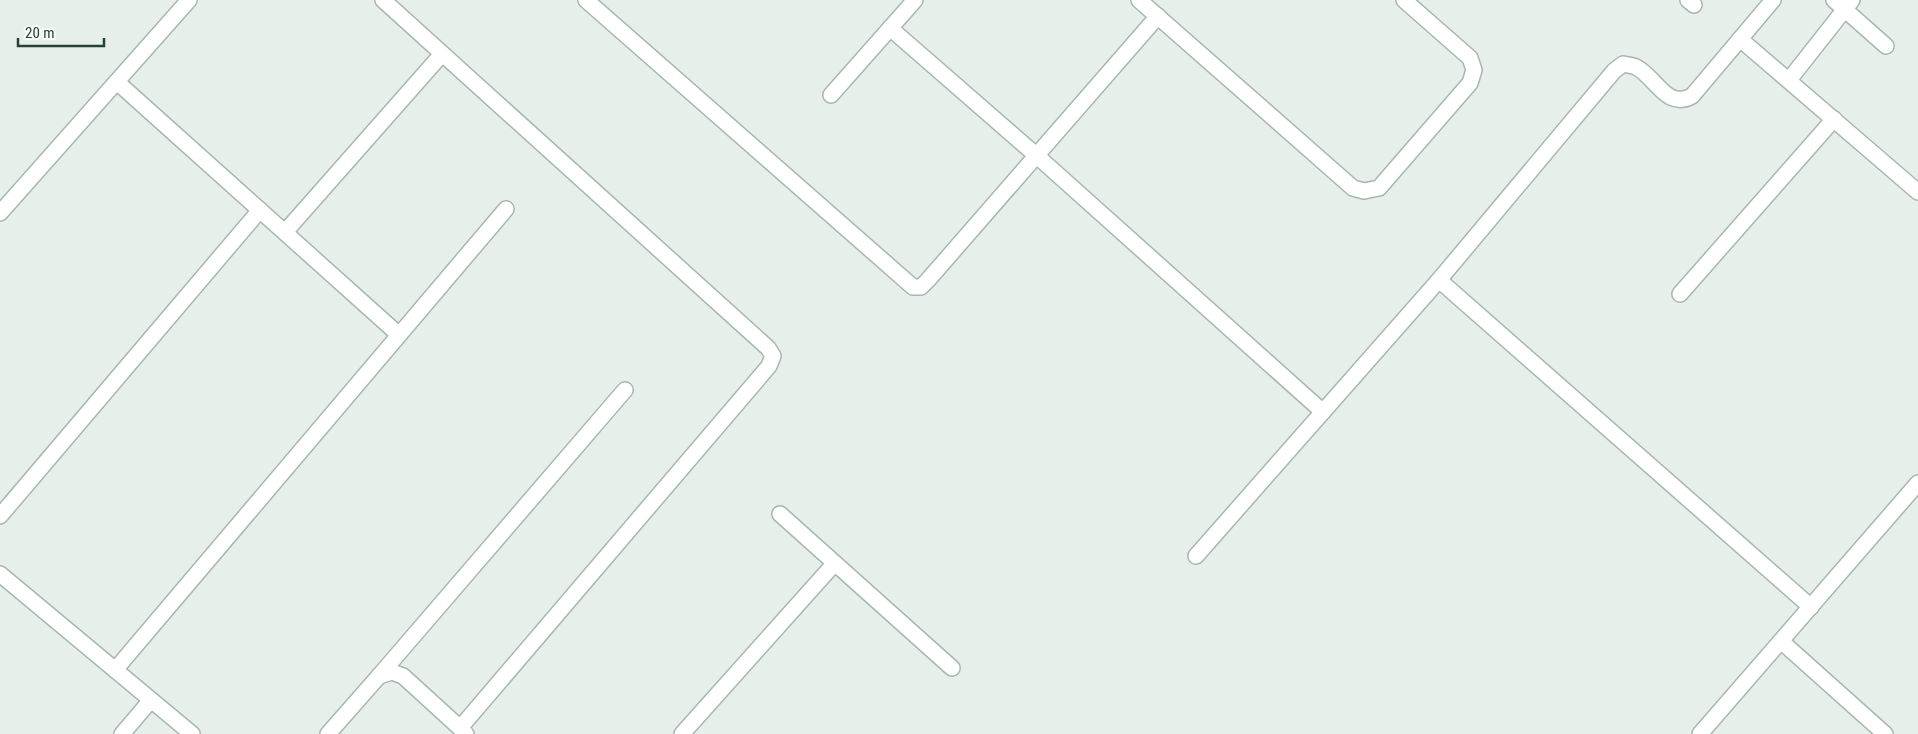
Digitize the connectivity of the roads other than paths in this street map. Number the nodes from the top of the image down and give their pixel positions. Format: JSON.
{"nodes":[{"id":1,"x":188,"y":0,"type":"edge"},
{"id":2,"x":383,"y":0,"type":"edge"},
{"id":3,"x":586,"y":0,"type":"edge"},
{"id":4,"x":915,"y":0,"type":"edge"},
{"id":5,"x":1139,"y":0,"type":"edge"},
{"id":6,"x":1404,"y":0,"type":"edge"},
{"id":7,"x":1773,"y":0,"type":"edge"},
{"id":8,"x":1844,"y":3,"type":"edge"},
{"id":9,"x":1158,"y":16,"type":"junction"},
{"id":10,"x":890,"y":28,"type":"junction"},
{"id":11,"x":1740,"y":39,"type":"junction"},
{"id":12,"x":1886,"y":46,"type":"dead end"},
{"id":13,"x":442,"y":54,"type":"junction"},
{"id":14,"x":1789,"y":80,"type":"junction"},
{"id":15,"x":117,"y":82,"type":"junction"},
{"id":16,"x":832,"y":95,"type":"dead end"},
{"id":17,"x":1834,"y":119,"type":"junction"},
{"id":18,"x":1037,"y":156,"type":"junction"},
{"id":19,"x":1918,"y":192,"type":"edge"},
{"id":20,"x":506,"y":208,"type":"dead end"},
{"id":21,"x":260,"y":210,"type":"junction"},
{"id":22,"x":0,"y":213,"type":"edge"},
{"id":23,"x":284,"y":232,"type":"junction"},
{"id":24,"x":1439,"y":280,"type":"junction"},
{"id":25,"x":1680,"y":294,"type":"dead end"},
{"id":26,"x":398,"y":334,"type":"junction"},
{"id":27,"x":625,"y":390,"type":"dead end"},
{"id":28,"x":1323,"y":412,"type":"junction"},
{"id":29,"x":1918,"y":483,"type":"edge"},
{"id":30,"x":780,"y":514,"type":"dead end"},
{"id":31,"x":0,"y":516,"type":"edge"},
{"id":32,"x":1196,"y":556,"type":"dead end"},
{"id":33,"x":834,"y":564,"type":"junction"},
{"id":34,"x":0,"y":574,"type":"edge"},
{"id":35,"x":1811,"y":607,"type":"junction"},
{"id":36,"x":1781,"y":641,"type":"junction"},
{"id":37,"x":952,"y":668,"type":"dead end"},
{"id":38,"x":115,"y":670,"type":"junction"},
{"id":39,"x":379,"y":676,"type":"junction"},
{"id":40,"x":151,"y":700,"type":"junction"},
{"id":41,"x":463,"y":731,"type":"edge"},
{"id":42,"x":122,"y":734,"type":"edge"},
{"id":43,"x":192,"y":734,"type":"edge"},
{"id":44,"x":328,"y":734,"type":"edge"},
{"id":45,"x":682,"y":734,"type":"edge"},
{"id":46,"x":1700,"y":734,"type":"edge"},
{"id":47,"x":1885,"y":734,"type":"edge"}],
"edges":[{"from":1,"to":15,"type":"street"},
{"from":2,"to":13,"type":"street"},
{"from":3,"to":18,"type":"street"},
{"from":4,"to":10,"type":"street"},
{"from":5,"to":9,"type":"street"},
{"from":6,"to":9,"type":"street"},
{"from":7,"to":11,"type":"street"},
{"from":8,"to":12,"type":"street"},
{"from":8,"to":14,"type":"street"},
{"from":9,"to":18,"type":"street"},
{"from":10,"to":16,"type":"street"},
{"from":10,"to":18,"type":"street"},
{"from":11,"to":14,"type":"street"},
{"from":11,"to":24,"type":"street"},
{"from":13,"to":23,"type":"street"},
{"from":13,"to":41,"type":"street"},
{"from":14,"to":17,"type":"street"},
{"from":15,"to":21,"type":"street"},
{"from":15,"to":22,"type":"street"},
{"from":17,"to":19,"type":"street"},
{"from":17,"to":25,"type":"street"},
{"from":18,"to":28,"type":"street"},
{"from":20,"to":26,"type":"street"},
{"from":21,"to":23,"type":"street"},
{"from":21,"to":31,"type":"street"},
{"from":23,"to":26,"type":"street"},
{"from":24,"to":28,"type":"street"},
{"from":24,"to":35,"type":"street"},
{"from":26,"to":38,"type":"street"},
{"from":27,"to":39,"type":"street"},
{"from":28,"to":32,"type":"street"},
{"from":29,"to":35,"type":"street"},
{"from":30,"to":33,"type":"street"},
{"from":33,"to":37,"type":"street"},
{"from":33,"to":45,"type":"street"},
{"from":34,"to":38,"type":"street"},
{"from":35,"to":36,"type":"street"},
{"from":36,"to":46,"type":"street"},
{"from":36,"to":47,"type":"street"},
{"from":38,"to":40,"type":"street"},
{"from":39,"to":41,"type":"street"},
{"from":39,"to":44,"type":"street"},
{"from":40,"to":42,"type":"street"},
{"from":40,"to":43,"type":"street"}]}
